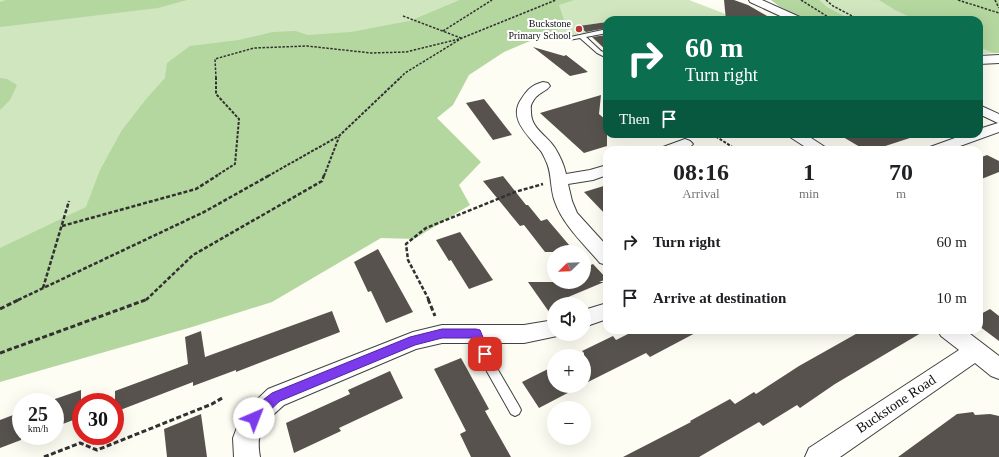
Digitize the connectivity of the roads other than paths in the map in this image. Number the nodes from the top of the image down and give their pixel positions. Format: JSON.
{"nodes":[{"id":1,"x":754,"y":0,"type":"edge"},
{"id":2,"x":789,"y":16,"type":"edge"},
{"id":3,"x":603,"y":32,"type":"edge"},
{"id":4,"x":582,"y":36,"type":"junction"},
{"id":5,"x":568,"y":38,"type":"dead end"},
{"id":6,"x":603,"y":54,"type":"edge"},
{"id":7,"x":999,"y":59,"type":"edge"},
{"id":8,"x":983,"y":60,"type":"edge"},
{"id":9,"x":543,"y":86,"type":"dead end"},
{"id":10,"x":983,"y":111,"type":"edge"},
{"id":11,"x":999,"y":118,"type":"edge"},
{"id":12,"x":999,"y":127,"type":"edge"},
{"id":13,"x":983,"y":133,"type":"edge"},
{"id":14,"x":801,"y":138,"type":"edge"},
{"id":15,"x":968,"y":138,"type":"edge"},
{"id":16,"x":684,"y":144,"type":"dead end"},
{"id":17,"x":674,"y":146,"type":"edge"},
{"id":18,"x":814,"y":146,"type":"edge"},
{"id":19,"x":946,"y":146,"type":"edge"},
{"id":20,"x":603,"y":171,"type":"edge"},
{"id":21,"x":558,"y":180,"type":"junction"},
{"id":22,"x":603,"y":253,"type":"edge"},
{"id":23,"x":603,"y":312,"type":"edge"},
{"id":24,"x":591,"y":317,"type":"edge"},
{"id":25,"x":547,"y":330,"type":"edge"},
{"id":26,"x":476,"y":333,"type":"junction"},
{"id":27,"x":954,"y":334,"type":"edge"},
{"id":28,"x":975,"y":351,"type":"junction"},
{"id":29,"x":999,"y":369,"type":"edge"},
{"id":30,"x":515,"y":410,"type":"dead end"},
{"id":31,"x":247,"y":457,"type":"edge"},
{"id":32,"x":818,"y":457,"type":"edge"}],
"edges":[{"from":1,"to":2,"type":"street"},
{"from":3,"to":4,"type":"lane"},
{"from":4,"to":5,"type":"lane"},
{"from":4,"to":6,"type":"lane"},
{"from":7,"to":8,"type":"street"},
{"from":9,"to":21,"type":"street"},
{"from":10,"to":11,"type":"street"},
{"from":12,"to":13,"type":"street"},
{"from":14,"to":18,"type":"street"},
{"from":15,"to":19,"type":"street"},
{"from":16,"to":17,"type":"street"},
{"from":20,"to":21,"type":"street"},
{"from":21,"to":22,"type":"street"},
{"from":23,"to":24,"type":"street"},
{"from":25,"to":26,"type":"street"},
{"from":26,"to":30,"type":"lane"},
{"from":26,"to":31,"type":"street"},
{"from":27,"to":28,"type":"street"},
{"from":28,"to":29,"type":"street"},
{"from":28,"to":32,"type":"street","name":"Buckstone Road"}]}
